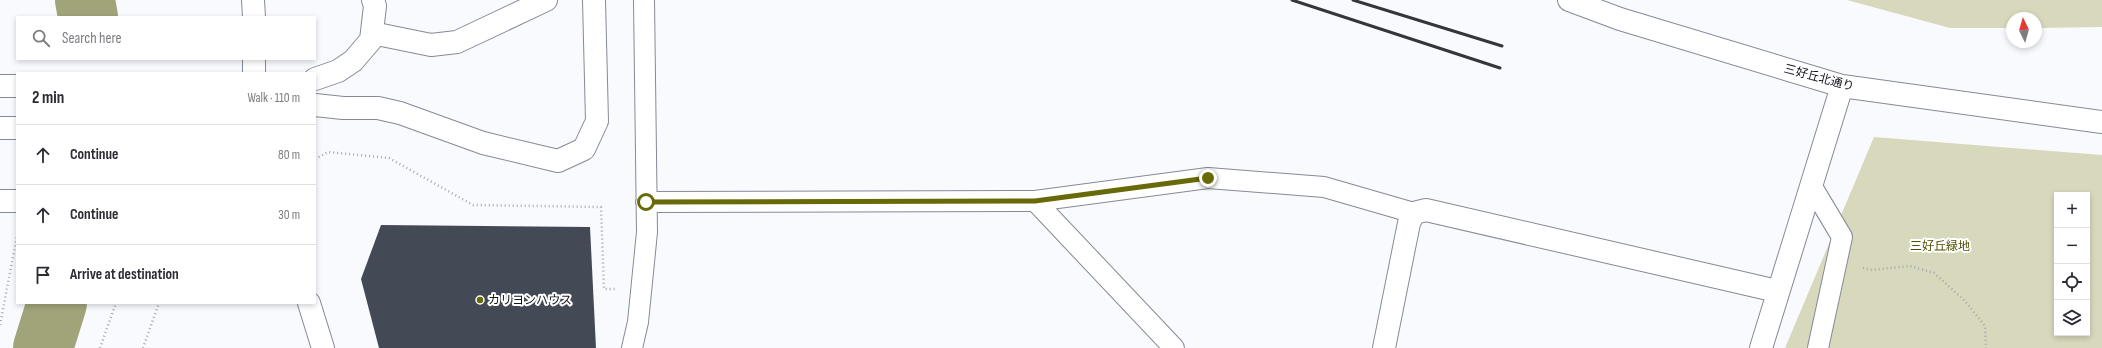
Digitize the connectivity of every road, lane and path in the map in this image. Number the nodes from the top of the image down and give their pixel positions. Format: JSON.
{"nodes":[{"id":1,"x":253,"y":0,"type":"edge"},
{"id":2,"x":373,"y":0,"type":"edge"},
{"id":3,"x":546,"y":0,"type":"edge"},
{"id":4,"x":594,"y":0,"type":"edge"},
{"id":5,"x":644,"y":0,"type":"edge"},
{"id":6,"x":1569,"y":0,"type":"edge"},
{"id":7,"x":254,"y":16,"type":"edge"},
{"id":8,"x":372,"y":34,"type":"junction"},
{"id":9,"x":254,"y":60,"type":"edge"},
{"id":10,"x":254,"y":72,"type":"edge"},
{"id":11,"x":316,"y":79,"type":"edge"},
{"id":12,"x":0,"y":86,"type":"edge"},
{"id":13,"x":16,"y":86,"type":"edge"},
{"id":14,"x":1842,"y":86,"type":"junction"},
{"id":15,"x":316,"y":105,"type":"edge"},
{"id":16,"x":2102,"y":122,"type":"edge"},
{"id":17,"x":0,"y":128,"type":"edge"},
{"id":18,"x":16,"y":128,"type":"edge"},
{"id":19,"x":316,"y":158,"type":"edge"},
{"id":20,"x":1811,"y":185,"type":"junction"},
{"id":21,"x":0,"y":201,"type":"edge"},
{"id":22,"x":16,"y":201,"type":"edge"},
{"id":23,"x":1035,"y":201,"type":"junction"},
{"id":24,"x":646,"y":202,"type":"junction"},
{"id":25,"x":1414,"y":213,"type":"junction"},
{"id":26,"x":1842,"y":237,"type":"junction"},
{"id":27,"x":16,"y":241,"type":"edge"},
{"id":28,"x":618,"y":289,"type":"dead end"},
{"id":29,"x":1777,"y":291,"type":"junction"},
{"id":30,"x":116,"y":304,"type":"edge"},
{"id":31,"x":159,"y":304,"type":"edge"},
{"id":32,"x":309,"y":304,"type":"edge"},
{"id":33,"x":0,"y":325,"type":"edge"},
{"id":34,"x":100,"y":348,"type":"edge"},
{"id":35,"x":143,"y":348,"type":"edge"},
{"id":36,"x":323,"y":348,"type":"edge"},
{"id":37,"x":632,"y":348,"type":"edge"},
{"id":38,"x":1174,"y":348,"type":"edge"},
{"id":39,"x":1384,"y":348,"type":"edge"},
{"id":40,"x":1761,"y":348,"type":"edge"},
{"id":41,"x":1818,"y":348,"type":"edge"},
{"id":42,"x":1986,"y":348,"type":"edge"}],
"edges":[{"from":1,"to":7,"type":"street"},
{"from":2,"to":8,"type":"street"},
{"from":3,"to":8,"type":"street"},
{"from":4,"to":15,"type":"street"},
{"from":5,"to":24,"type":"street"},
{"from":6,"to":14,"type":"street","name":"三好丘北通り"},
{"from":8,"to":11,"type":"street"},
{"from":9,"to":10,"type":"street"},
{"from":12,"to":13,"type":"street"},
{"from":14,"to":16,"type":"street","name":"三好丘北通り"},
{"from":14,"to":20,"type":"street"},
{"from":17,"to":18,"type":"street"},
{"from":19,"to":28,"type":"path"},
{"from":20,"to":26,"type":"street"},
{"from":20,"to":29,"type":"street"},
{"from":21,"to":22,"type":"street"},
{"from":23,"to":24,"type":"street"},
{"from":23,"to":25,"type":"street"},
{"from":23,"to":38,"type":"street"},
{"from":24,"to":37,"type":"street"},
{"from":25,"to":29,"type":"street"},
{"from":25,"to":39,"type":"street"},
{"from":26,"to":41,"type":"street"},
{"from":26,"to":42,"type":"path"},
{"from":27,"to":33,"type":"path"},
{"from":29,"to":40,"type":"street"},
{"from":30,"to":34,"type":"path"},
{"from":31,"to":35,"type":"path"},
{"from":32,"to":36,"type":"street"}]}
